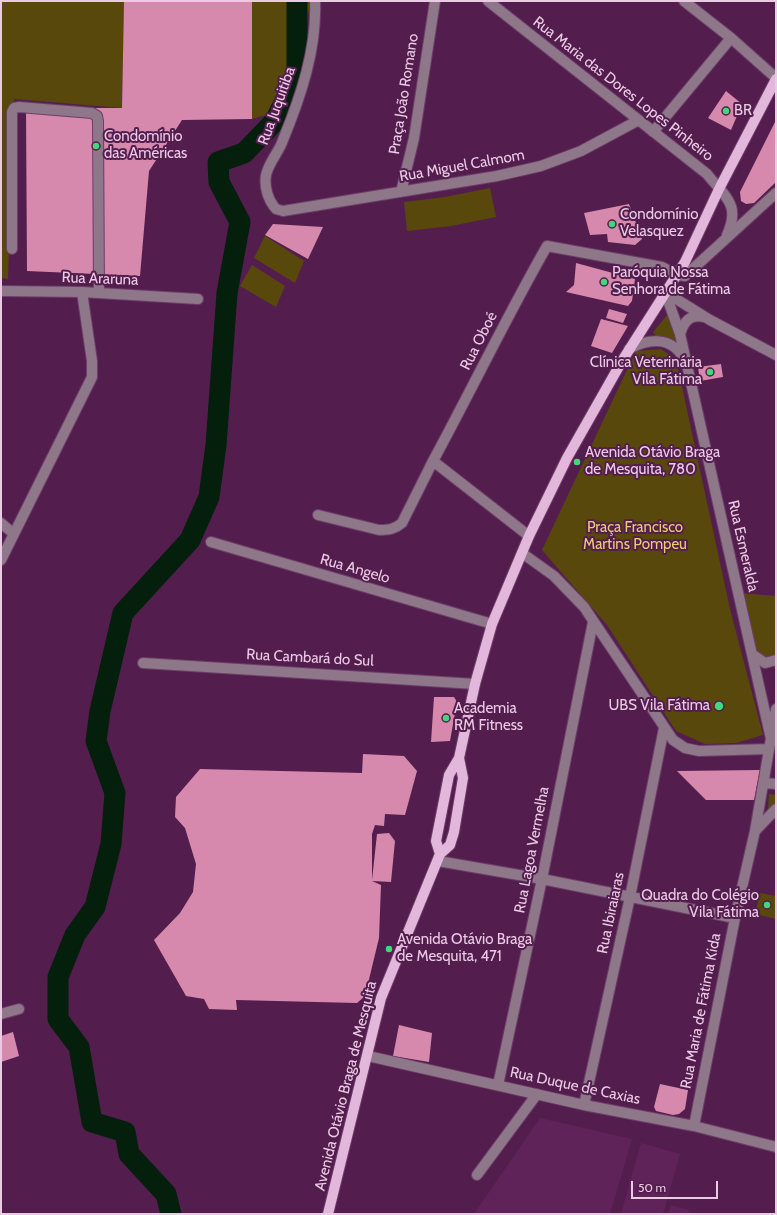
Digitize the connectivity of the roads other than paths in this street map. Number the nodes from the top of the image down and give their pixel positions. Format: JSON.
{"nodes":[{"id":1,"x":315,"y":1,"type":"edge"},
{"id":2,"x":435,"y":1,"type":"edge"},
{"id":3,"x":488,"y":1,"type":"edge"},
{"id":4,"x":684,"y":1,"type":"edge"},
{"id":5,"x":731,"y":38,"type":"junction"},
{"id":6,"x":776,"y":79,"type":"edge"},
{"id":7,"x":637,"y":121,"type":"junction"},
{"id":8,"x":654,"y":132,"type":"junction"},
{"id":9,"x":719,"y":189,"type":"junction"},
{"id":10,"x":402,"y":192,"type":"junction"},
{"id":11,"x":776,"y":193,"type":"edge"},
{"id":12,"x":283,"y":211,"type":"joint"},
{"id":13,"x":725,"y":239,"type":"junction"},
{"id":14,"x":12,"y":249,"type":"dead end"},
{"id":15,"x":677,"y":275,"type":"junction"},
{"id":16,"x":1,"y":291,"type":"edge"},
{"id":17,"x":82,"y":292,"type":"junction"},
{"id":18,"x":665,"y":292,"type":"junction"},
{"id":19,"x":99,"y":293,"type":"junction"},
{"id":20,"x":198,"y":299,"type":"dead end"},
{"id":21,"x":710,"y":320,"type":"junction"},
{"id":22,"x":680,"y":334,"type":"junction"},
{"id":23,"x":629,"y":349,"type":"junction"},
{"id":24,"x":776,"y":355,"type":"edge"},
{"id":25,"x":686,"y":361,"type":"junction"},
{"id":26,"x":433,"y":461,"type":"junction"},
{"id":27,"x":318,"y":515,"type":"dead end"},
{"id":28,"x":1,"y":523,"type":"edge"},
{"id":29,"x":14,"y":534,"type":"junction"},
{"id":30,"x":529,"y":536,"type":"junction"},
{"id":31,"x":211,"y":542,"type":"dead end"},
{"id":32,"x":522,"y":553,"type":"junction"},
{"id":33,"x":1,"y":560,"type":"edge"},
{"id":34,"x":593,"y":622,"type":"junction"},
{"id":35,"x":492,"y":624,"type":"junction"},
{"id":36,"x":752,"y":654,"type":"junction"},
{"id":37,"x":776,"y":660,"type":"edge"},
{"id":38,"x":143,"y":663,"type":"dead end"},
{"id":39,"x":475,"y":684,"type":"junction"},
{"id":40,"x":776,"y":708,"type":"edge"},
{"id":41,"x":664,"y":728,"type":"junction"},
{"id":42,"x":771,"y":739,"type":"junction"},
{"id":43,"x":769,"y":749,"type":"junction"},
{"id":44,"x":459,"y":758,"type":"junction"},
{"id":45,"x":764,"y":783,"type":"junction"},
{"id":46,"x":776,"y":784,"type":"edge"},
{"id":47,"x":776,"y":809,"type":"edge"},
{"id":48,"x":755,"y":831,"type":"junction"},
{"id":49,"x":439,"y":858,"type":"junction"},
{"id":50,"x":542,"y":879,"type":"junction"},
{"id":51,"x":630,"y":897,"type":"junction"},
{"id":52,"x":735,"y":918,"type":"junction"},
{"id":53,"x":19,"y":1009,"type":"dead end"},
{"id":54,"x":1,"y":1014,"type":"edge"},
{"id":55,"x":368,"y":1056,"type":"junction"},
{"id":56,"x":498,"y":1085,"type":"junction"},
{"id":57,"x":537,"y":1094,"type":"junction"},
{"id":58,"x":584,"y":1104,"type":"junction"},
{"id":59,"x":694,"y":1126,"type":"junction"},
{"id":60,"x":776,"y":1147,"type":"edge"},
{"id":61,"x":477,"y":1175,"type":"dead end"},
{"id":62,"x":328,"y":1214,"type":"edge"}],
"edges":[{"from":1,"to":12,"type":"street","name":"Rua Juquitiba"},
{"from":2,"to":10,"type":"street","name":"Praça João Romano"},
{"from":3,"to":7,"type":"street","name":"Rua Maria das Dores Lopes Pinheiro"},
{"from":4,"to":5,"type":"street"},
{"from":5,"to":6,"type":"street"},
{"from":5,"to":8,"type":"street"},
{"from":6,"to":9,"type":"main road","name":"Avenida Otávio Braga de Mesquita"},
{"from":7,"to":8,"type":"street","name":"Rua Maria das Dores Lopes Pinheiro"},
{"from":7,"to":10,"type":"street","name":"Rua Miguel Calmom"},
{"from":8,"to":9,"type":"street","name":"Rua Maria das Dores Lopes Pinheiro"},
{"from":9,"to":13,"type":"street","name":"Rua Maria das Dores Lopes Pinheiro"},
{"from":9,"to":15,"type":"main road","name":"Avenida Otávio Braga de Mesquita"},
{"from":10,"to":12,"type":"street","name":"Rua Miguel Calmom"},
{"from":11,"to":13,"type":"street"},
{"from":13,"to":15,"type":"street"},
{"from":14,"to":19,"type":"street"},
{"from":15,"to":18,"type":"main road","name":"Avenida Otávio Braga de Mesquita"},
{"from":15,"to":26,"type":"street","name":"Rua Oboé"},
{"from":16,"to":17,"type":"street","name":"Rua Araruna"},
{"from":17,"to":19,"type":"street","name":"Rua Araruna"},
{"from":17,"to":29,"type":"street"},
{"from":18,"to":21,"type":"street"},
{"from":18,"to":22,"type":"street","name":"Rua Esmeralda"},
{"from":18,"to":23,"type":"main road","name":"Avenida Otávio Braga de Mesquita"},
{"from":19,"to":20,"type":"street","name":"Rua Araruna"},
{"from":21,"to":22,"type":"street"},
{"from":21,"to":24,"type":"street"},
{"from":22,"to":25,"type":"street","name":"Rua Esmeralda"},
{"from":23,"to":25,"type":"street","name":"Rua Esmeralda"},
{"from":23,"to":30,"type":"main road","name":"Avenida Otávio Braga de Mesquita"},
{"from":25,"to":36,"type":"street","name":"Rua Esmeralda"},
{"from":26,"to":27,"type":"street"},
{"from":26,"to":30,"type":"street"},
{"from":28,"to":29,"type":"street"},
{"from":29,"to":33,"type":"street"},
{"from":30,"to":32,"type":"main road","name":"Avenida Otávio Braga de Mesquita"},
{"from":31,"to":35,"type":"street","name":"Rua Angelo"},
{"from":32,"to":34,"type":"street"},
{"from":32,"to":35,"type":"main road","name":"Avenida Otávio Braga de Mesquita"},
{"from":34,"to":41,"type":"street"},
{"from":34,"to":50,"type":"street","name":"Rua Lagoa Vermelha"},
{"from":35,"to":39,"type":"main road","name":"Avenida Otávio Braga de Mesquita"},
{"from":36,"to":37,"type":"street"},
{"from":36,"to":42,"type":"street","name":"Rua Esmeralda"},
{"from":38,"to":39,"type":"street","name":"Rua Cambará do Sul"},
{"from":39,"to":44,"type":"main road","name":"Avenida Otávio Braga de Mesquita"},
{"from":40,"to":42,"type":"street","name":"Rua Maria de Fátima Kida"},
{"from":41,"to":43,"type":"street"},
{"from":41,"to":51,"type":"street","name":"Rua Ibiraiaras"},
{"from":42,"to":43,"type":"street","name":"Rua Maria de Fátima Kida"},
{"from":43,"to":45,"type":"street","name":"Rua Maria de Fátima Kida"},
{"from":44,"to":49,"type":"main road","name":"Avenida Otávio Braga de Mesquita"},
{"from":44,"to":49,"type":"main road","name":"Avenida Otávio Braga de Mesquita"},
{"from":45,"to":46,"type":"street"},
{"from":45,"to":48,"type":"street","name":"Rua Maria de Fátima Kida"},
{"from":47,"to":48,"type":"street"},
{"from":48,"to":52,"type":"street","name":"Rua Maria de Fátima Kida"},
{"from":49,"to":50,"type":"street"},
{"from":49,"to":55,"type":"main road","name":"Avenida Otávio Braga de Mesquita"},
{"from":50,"to":51,"type":"street"},
{"from":50,"to":56,"type":"street","name":"Rua Lagoa Vermelha"},
{"from":51,"to":52,"type":"street"},
{"from":51,"to":58,"type":"street","name":"Rua Ibiraiaras"},
{"from":52,"to":59,"type":"street","name":"Rua Maria de Fátima Kida"},
{"from":53,"to":54,"type":"street"},
{"from":55,"to":56,"type":"street","name":"Rua Duque de Caxias"},
{"from":55,"to":62,"type":"main road","name":"Avenida Otávio Braga de Mesquita"},
{"from":56,"to":57,"type":"street","name":"Rua Duque de Caxias"},
{"from":57,"to":58,"type":"street","name":"Rua Duque de Caxias"},
{"from":57,"to":61,"type":"street"},
{"from":58,"to":59,"type":"street","name":"Rua Duque de Caxias"},
{"from":59,"to":60,"type":"street","name":"Rua Duque de Caxias"}]}
